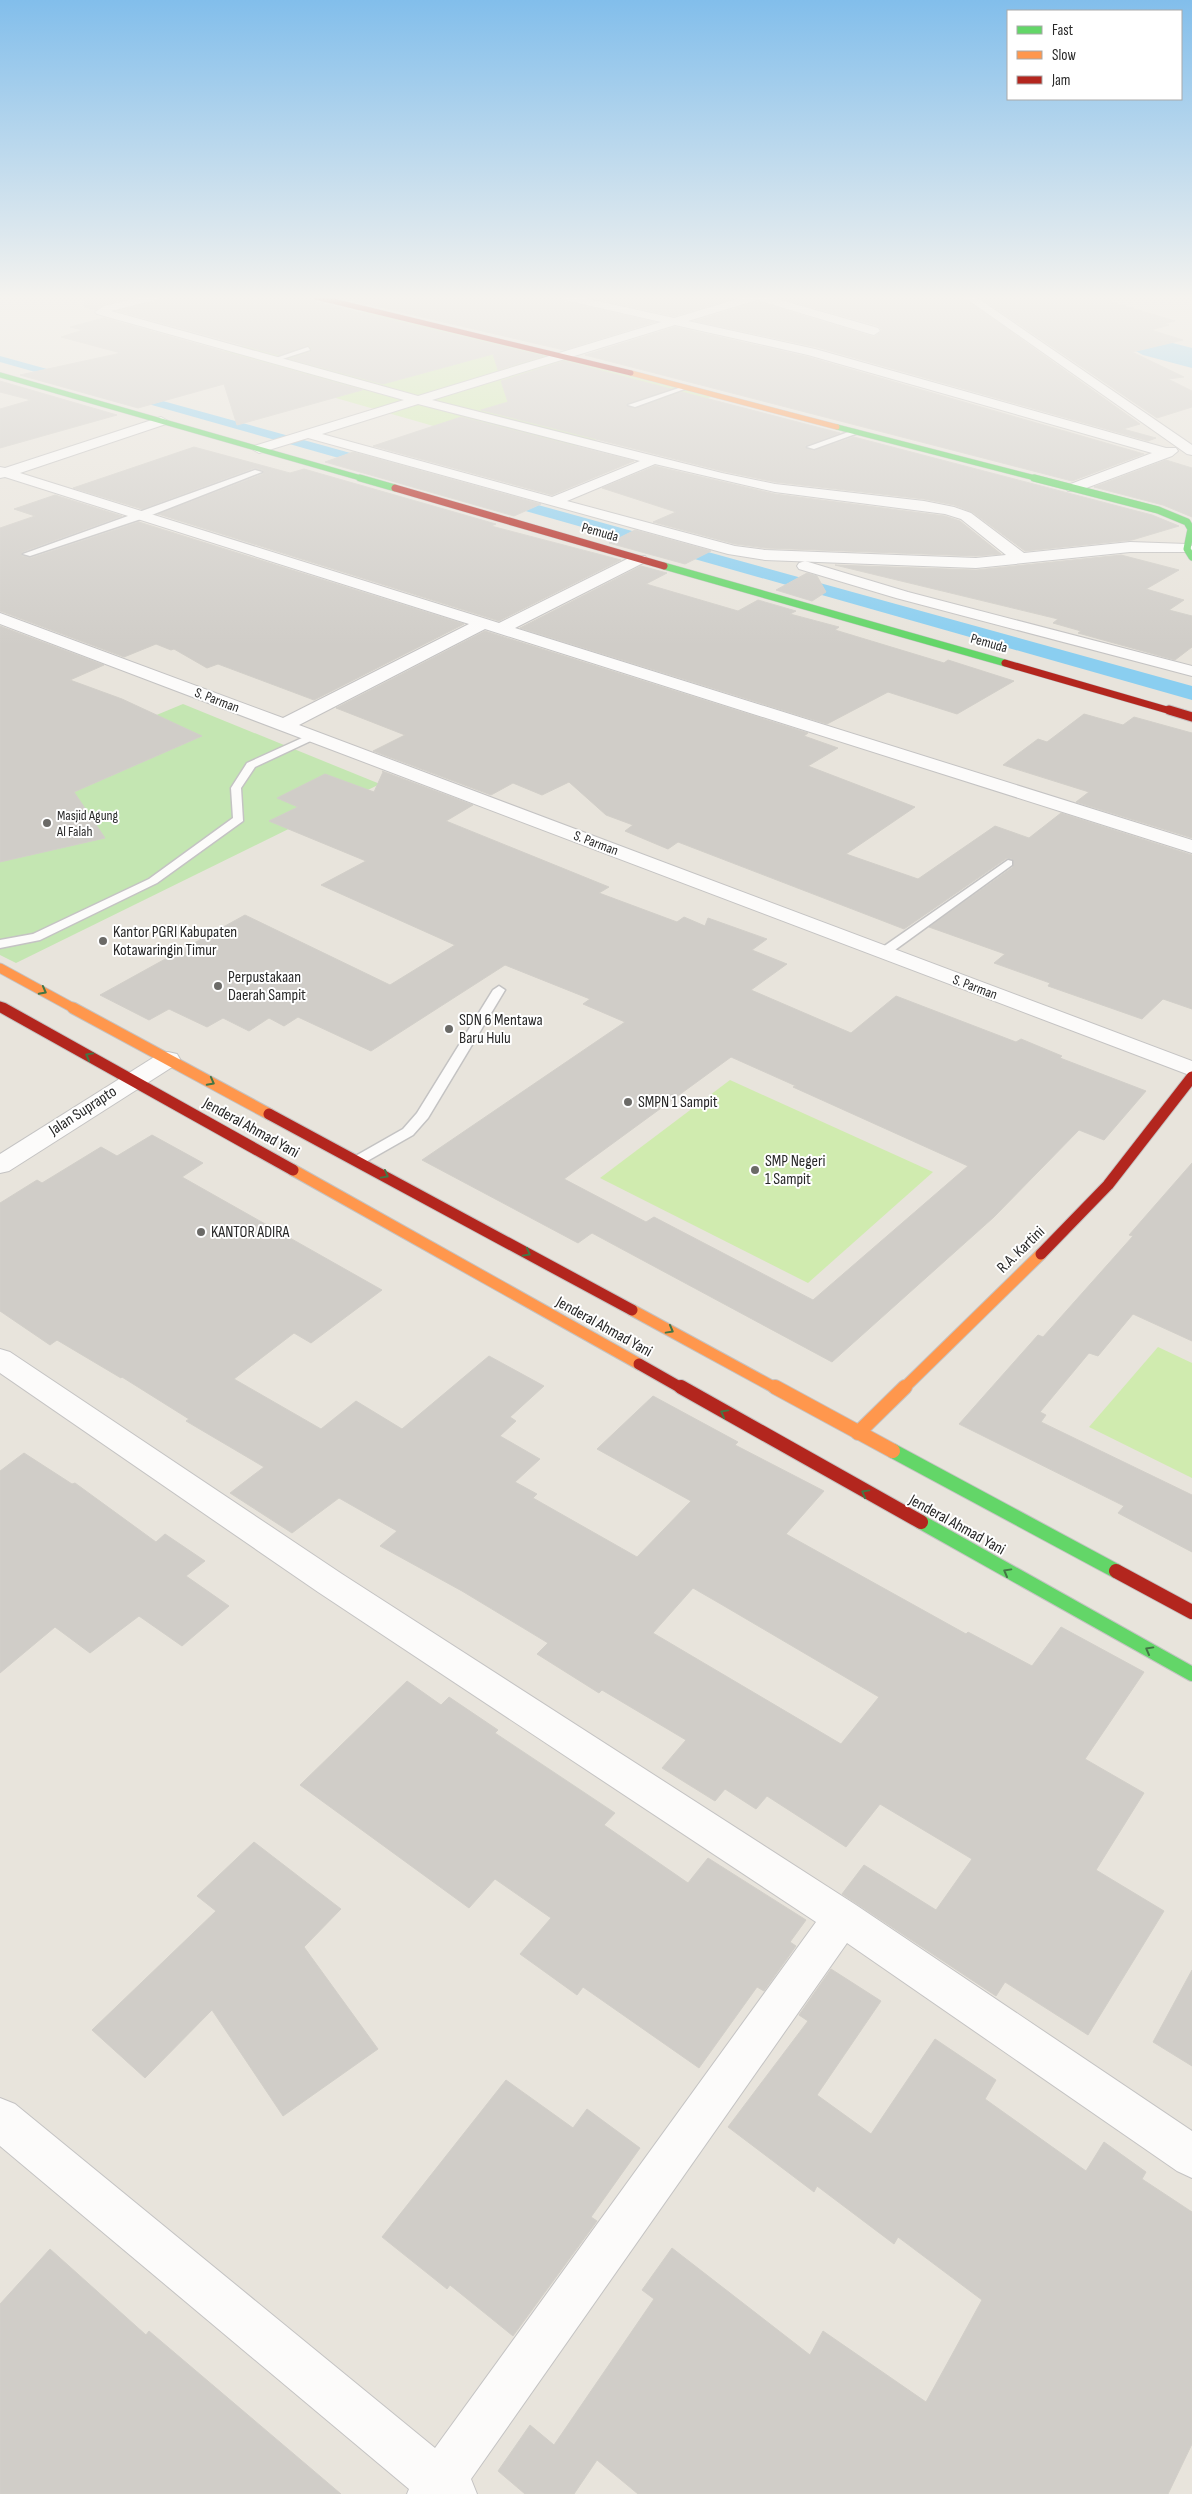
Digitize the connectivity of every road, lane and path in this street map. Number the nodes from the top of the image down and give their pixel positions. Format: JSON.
{"nodes":[{"id":1,"x":134,"y":413,"type":"edge"},
{"id":2,"x":374,"y":413,"type":"edge"},
{"id":3,"x":470,"y":413,"type":"edge"},
{"id":4,"x":787,"y":413,"type":"edge"},
{"id":5,"x":1027,"y":413,"type":"edge"},
{"id":6,"x":1137,"y":413,"type":"edge"},
{"id":7,"x":161,"y":421,"type":"junction"},
{"id":8,"x":857,"y":432,"type":"junction"},
{"id":9,"x":302,"y":436,"type":"junction"},
{"id":10,"x":811,"y":446,"type":"dead end"},
{"id":11,"x":259,"y":449,"type":"junction"},
{"id":12,"x":1188,"y":449,"type":"edge"},
{"id":13,"x":1167,"y":453,"type":"junction"},
{"id":14,"x":654,"y":460,"type":"junction"},
{"id":15,"x":258,"y":472,"type":"dead end"},
{"id":16,"x":2,"y":473,"type":"edge"},
{"id":17,"x":1073,"y":488,"type":"junction"},
{"id":18,"x":551,"y":502,"type":"junction"},
{"id":19,"x":141,"y":516,"type":"junction"},
{"id":20,"x":1190,"y":522,"type":"edge"},
{"id":21,"x":1190,"y":553,"type":"edge"},
{"id":22,"x":27,"y":554,"type":"dead end"},
{"id":23,"x":781,"y":555,"type":"junction"},
{"id":24,"x":640,"y":559,"type":"junction"},
{"id":25,"x":1020,"y":559,"type":"junction"},
{"id":26,"x":0,"y":618,"type":"edge"},
{"id":27,"x":491,"y":626,"type":"junction"},
{"id":28,"x":1192,"y":671,"type":"edge"},
{"id":29,"x":1192,"y":717,"type":"edge"},
{"id":30,"x":284,"y":725,"type":"junction"},
{"id":31,"x":313,"y":736,"type":"junction"},
{"id":32,"x":1192,"y":847,"type":"edge"},
{"id":33,"x":1008,"y":863,"type":"dead end"},
{"id":34,"x":0,"y":944,"type":"edge"},
{"id":35,"x":884,"y":952,"type":"junction"},
{"id":36,"x":0,"y":968,"type":"edge"},
{"id":37,"x":499,"y":990,"type":"dead end"},
{"id":38,"x":0,"y":1006,"type":"edge"},
{"id":39,"x":168,"y":1059,"type":"junction"},
{"id":40,"x":1192,"y":1069,"type":"edge"},
{"id":41,"x":1192,"y":1077,"type":"edge"},
{"id":42,"x":132,"y":1080,"type":"junction"},
{"id":43,"x":357,"y":1160,"type":"junction"},
{"id":44,"x":0,"y":1165,"type":"edge"},
{"id":45,"x":2,"y":1362,"type":"edge"},
{"id":46,"x":858,"y":1432,"type":"junction"},
{"id":47,"x":1192,"y":1612,"type":"edge"},
{"id":48,"x":1192,"y":1674,"type":"edge"},
{"id":49,"x":842,"y":1918,"type":"junction"},
{"id":50,"x":0,"y":2119,"type":"edge"},
{"id":51,"x":1192,"y":2156,"type":"edge"},
{"id":52,"x":441,"y":2490,"type":"edge"}],
"edges":[{"from":1,"to":7,"type":"main road","name":"Pemuda"},
{"from":2,"to":9,"type":"street"},
{"from":3,"to":14,"type":"street"},
{"from":4,"to":8,"type":"main road"},
{"from":5,"to":13,"type":"street"},
{"from":6,"to":12,"type":"street"},
{"from":7,"to":11,"type":"main road","name":"Pemuda"},
{"from":7,"to":16,"type":"street"},
{"from":8,"to":10,"type":"lane"},
{"from":8,"to":17,"type":"main road"},
{"from":9,"to":11,"type":"street"},
{"from":9,"to":18,"type":"street"},
{"from":11,"to":24,"type":"main road","name":"Pemuda"},
{"from":12,"to":13,"type":"street"},
{"from":13,"to":17,"type":"street"},
{"from":14,"to":18,"type":"street"},
{"from":14,"to":25,"type":"street"},
{"from":15,"to":19,"type":"lane"},
{"from":16,"to":19,"type":"street"},
{"from":17,"to":20,"type":"main road"},
{"from":18,"to":23,"type":"street"},
{"from":19,"to":22,"type":"lane"},
{"from":19,"to":27,"type":"street"},
{"from":20,"to":21,"type":"main road"},
{"from":21,"to":25,"type":"street"},
{"from":23,"to":25,"type":"street"},
{"from":23,"to":28,"type":"street"},
{"from":24,"to":27,"type":"street"},
{"from":24,"to":29,"type":"main road","name":"Pemuda"},
{"from":26,"to":30,"type":"street","name":"S. Parman"},
{"from":27,"to":30,"type":"street"},
{"from":27,"to":32,"type":"street"},
{"from":30,"to":31,"type":"street","name":"S. Parman"},
{"from":31,"to":34,"type":"lane"},
{"from":31,"to":35,"type":"street","name":"S. Parman"},
{"from":33,"to":35,"type":"lane"},
{"from":35,"to":40,"type":"street","name":"S. Parman"},
{"from":36,"to":39,"type":"main road","name":"Jenderal Ahmad Yani","one_way":true},
{"from":37,"to":43,"type":"lane"},
{"from":42,"to":38,"type":"main road","name":"Jenderal Ahmad Yani","one_way":true},
{"from":39,"to":42,"type":"street","name":"Jalan Suprapto"},
{"from":39,"to":43,"type":"main road","name":"Jenderal Ahmad Yani","one_way":true},
{"from":41,"to":46,"type":"main road","name":"R.A. Kartini"},
{"from":42,"to":44,"type":"street","name":"Jalan Suprapto"},
{"from":48,"to":42,"type":"main road","name":"Jenderal Ahmad Yani","one_way":true},
{"from":43,"to":46,"type":"main road","name":"Jenderal Ahmad Yani","one_way":true},
{"from":45,"to":49,"type":"street"},
{"from":46,"to":47,"type":"main road","name":"Jenderal Ahmad Yani"},
{"from":49,"to":51,"type":"street"},
{"from":49,"to":52,"type":"street"},
{"from":50,"to":52,"type":"street"}]}
